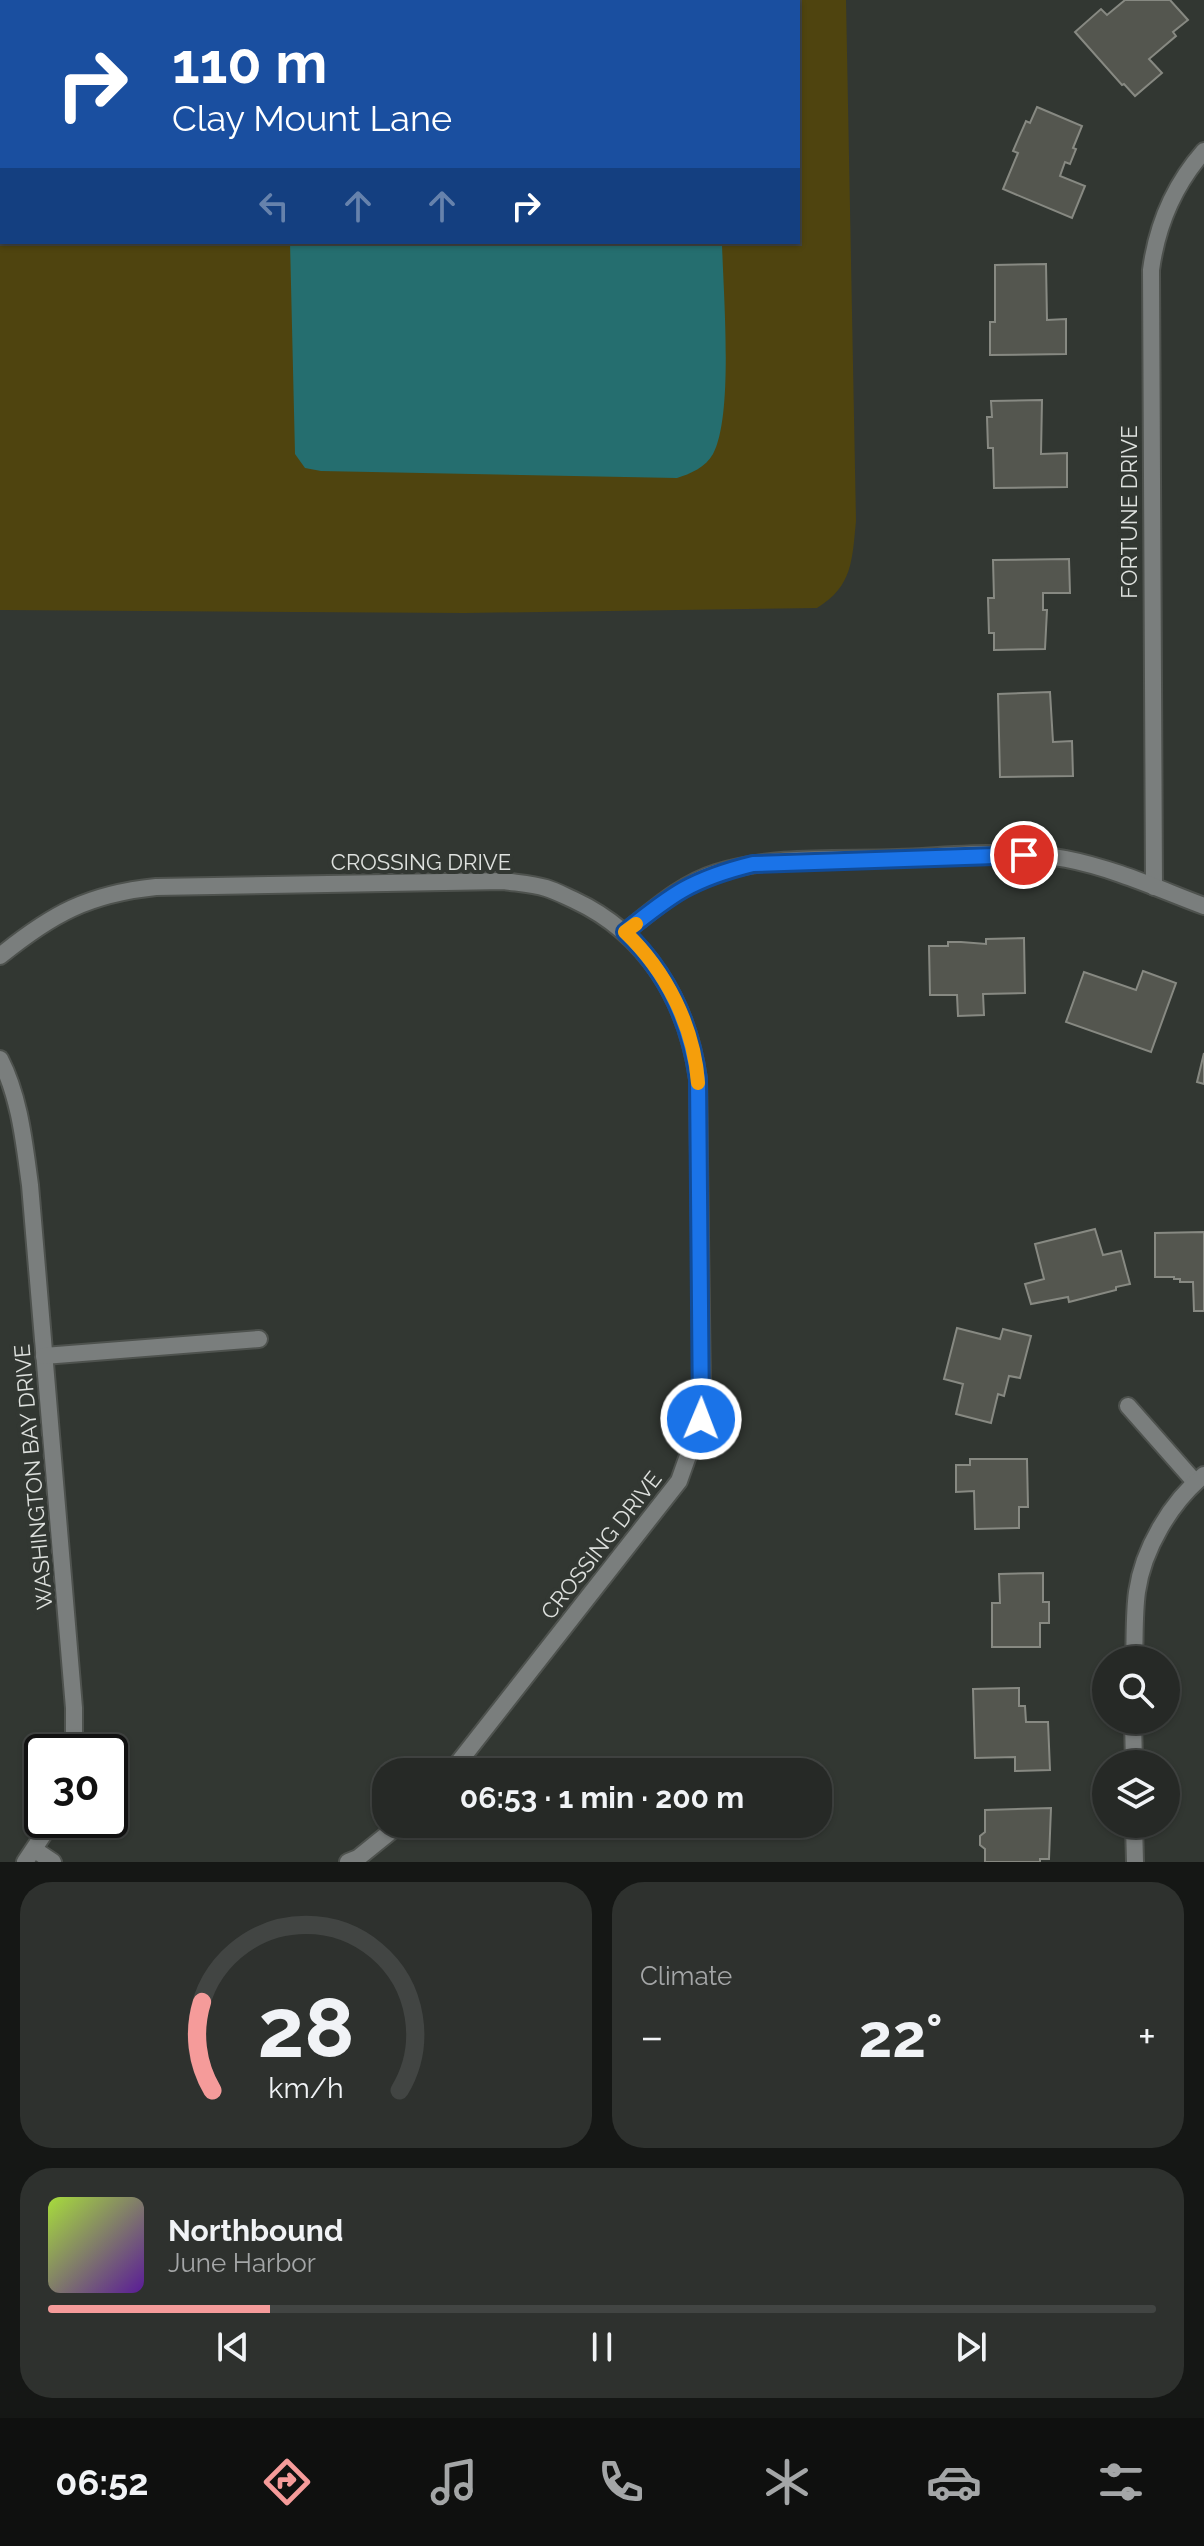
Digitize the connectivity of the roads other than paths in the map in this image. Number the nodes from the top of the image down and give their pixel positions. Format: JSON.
{"nodes":[{"id":1,"x":1204,"y":151,"type":"edge"},
{"id":2,"x":1154,"y":887,"type":"junction"},
{"id":3,"x":1204,"y":906,"type":"edge"},
{"id":4,"x":625,"y":932,"type":"junction"},
{"id":5,"x":0,"y":956,"type":"edge"},
{"id":6,"x":0,"y":1059,"type":"edge"},
{"id":7,"x":259,"y":1339,"type":"dead end"},
{"id":8,"x":44,"y":1356,"type":"junction"},
{"id":9,"x":1128,"y":1406,"type":"dead end"},
{"id":10,"x":1200,"y":1478,"type":"edge"},
{"id":11,"x":1135,"y":1646,"type":"edge"},
{"id":12,"x":74,"y":1734,"type":"edge"},
{"id":13,"x":462,"y":1758,"type":"edge"},
{"id":14,"x":42,"y":1838,"type":"edge"},
{"id":15,"x":383,"y":1838,"type":"edge"},
{"id":16,"x":1134,"y":1838,"type":"edge"},
{"id":17,"x":30,"y":1856,"type":"edge"},
{"id":18,"x":53,"y":1862,"type":"edge"},
{"id":19,"x":348,"y":1862,"type":"edge"},
{"id":20,"x":1135,"y":1862,"type":"edge"}],
"edges":[{"from":1,"to":2,"type":"street","name":"FORTUNE DRIVE"},
{"from":2,"to":3,"type":"street"},
{"from":2,"to":4,"type":"street"},
{"from":4,"to":5,"type":"street","name":"CROSSING DRIVE"},
{"from":4,"to":13,"type":"street","name":"CROSSING DRIVE"},
{"from":6,"to":8,"type":"street","name":"WASHINGTON BAY DRIVE"},
{"from":7,"to":8,"type":"street"},
{"from":8,"to":12,"type":"street","name":"WASHINGTON BAY DRIVE"},
{"from":9,"to":10,"type":"street"},
{"from":10,"to":11,"type":"street"},
{"from":14,"to":17,"type":"street"},
{"from":15,"to":19,"type":"street"},
{"from":16,"to":20,"type":"street"},
{"from":17,"to":18,"type":"street"}]}
